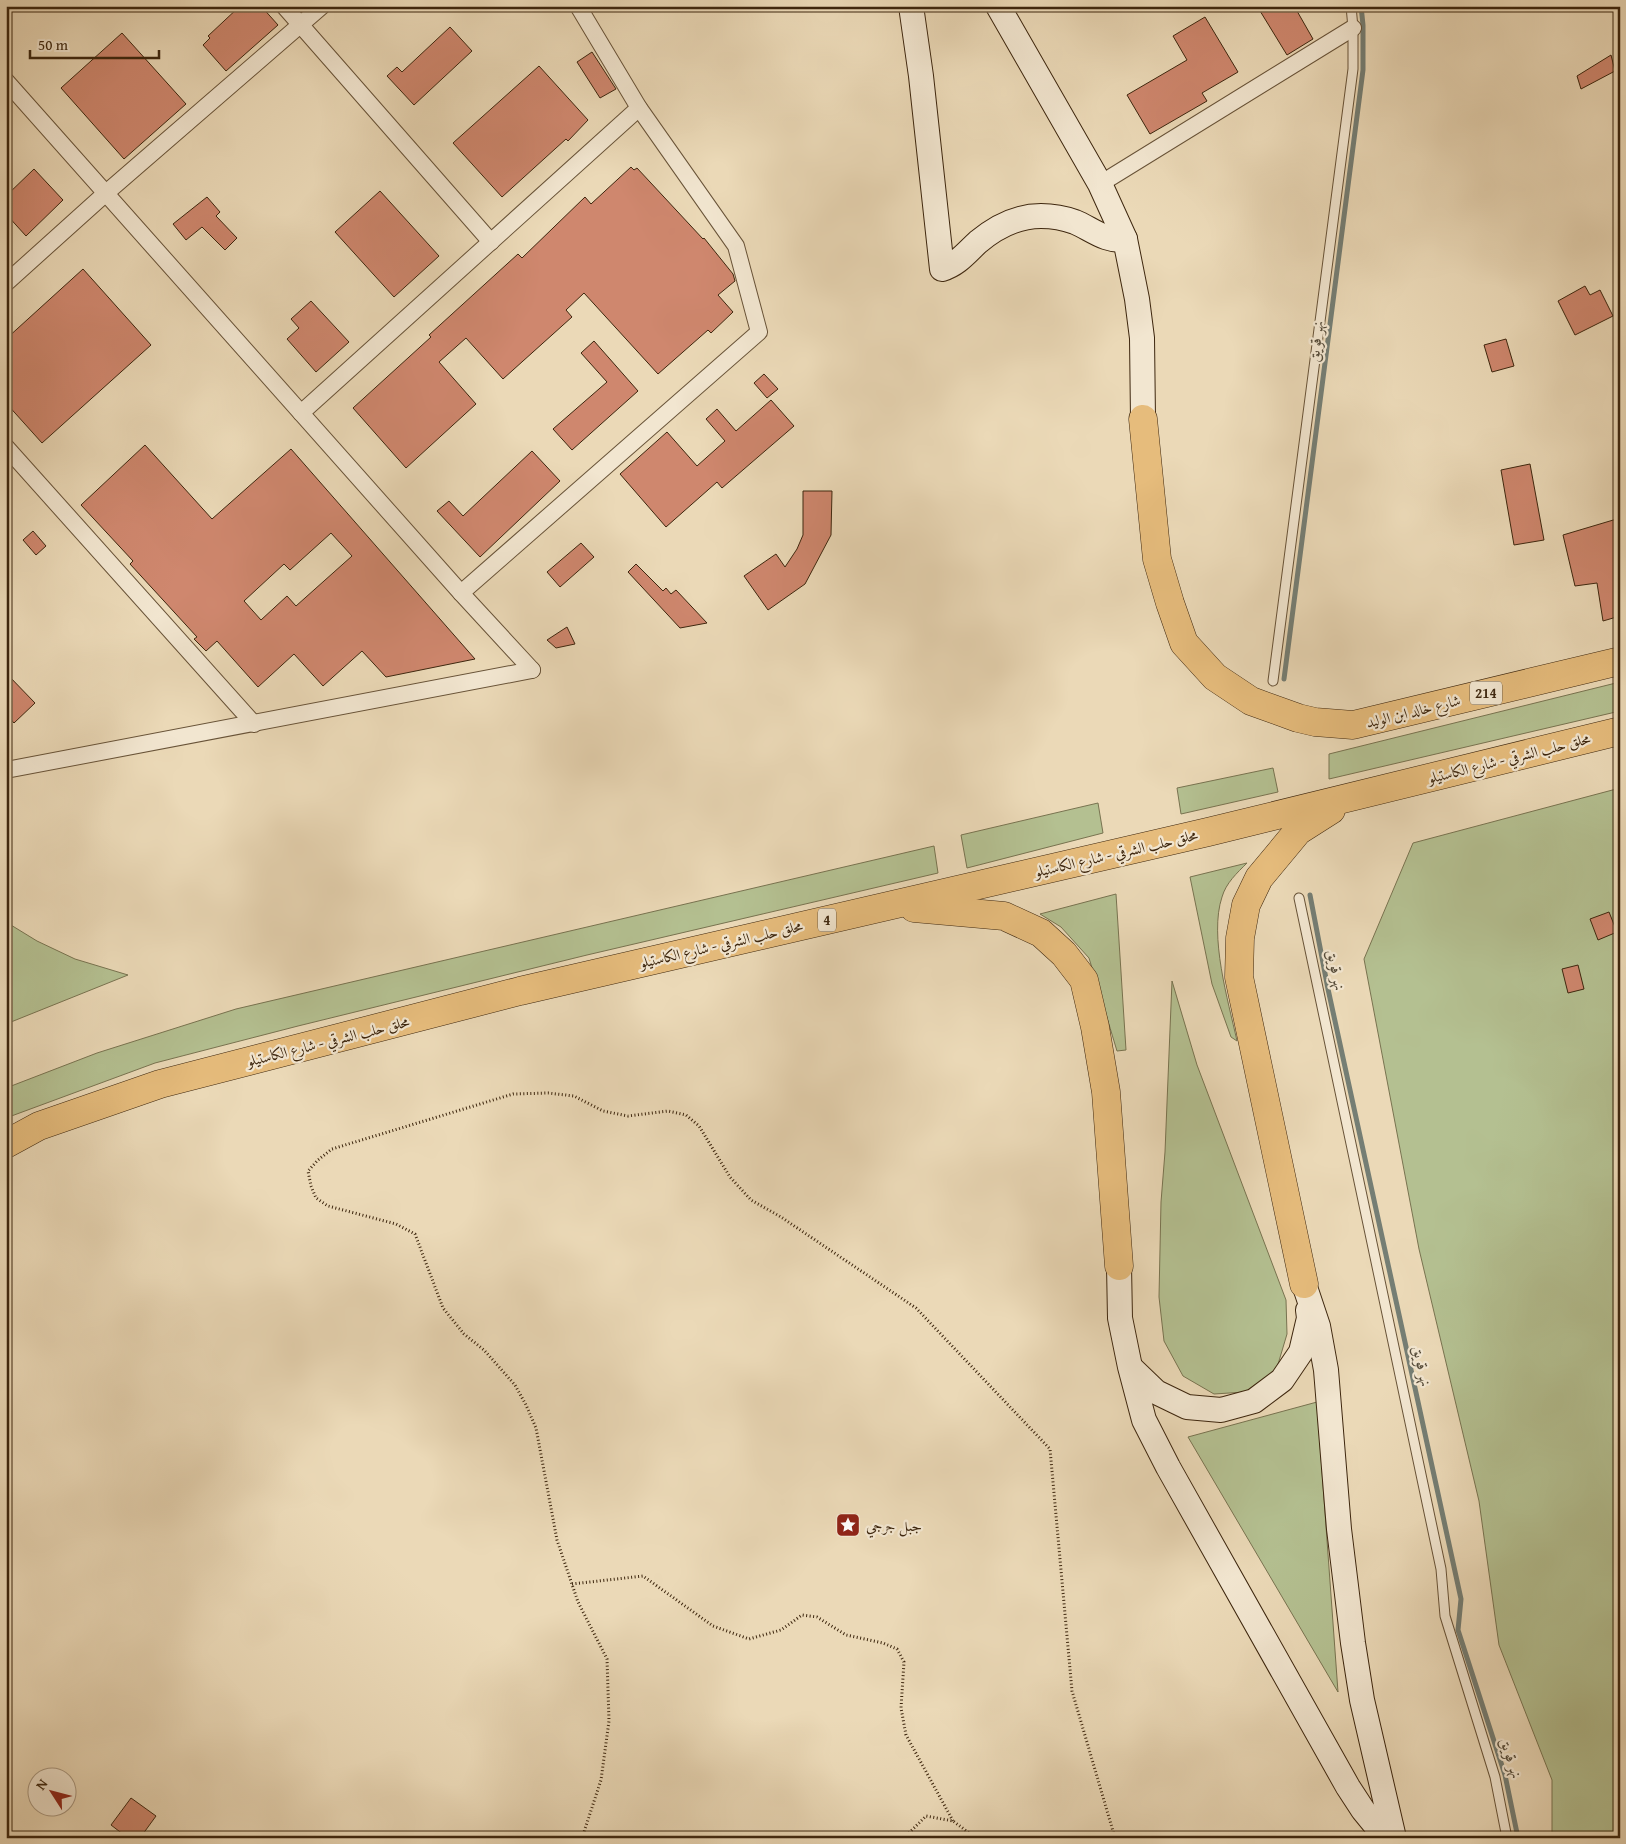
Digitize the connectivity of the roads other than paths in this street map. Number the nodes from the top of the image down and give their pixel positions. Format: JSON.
{"nodes":[{"id":1,"x":284,"y":6,"type":"edge"},
{"id":2,"x":322,"y":6,"type":"edge"},
{"id":3,"x":578,"y":6,"type":"edge"},
{"id":4,"x":911,"y":6,"type":"edge"},
{"id":5,"x":998,"y":6,"type":"edge"},
{"id":6,"x":1350,"y":6,"type":"edge"},
{"id":7,"x":301,"y":25,"type":"junction"},
{"id":8,"x":1353,"y":28,"type":"junction"},
{"id":9,"x":6,"y":81,"type":"edge"},
{"id":10,"x":639,"y":108,"type":"junction"},
{"id":11,"x":1100,"y":184,"type":"junction"},
{"id":12,"x":106,"y":193,"type":"junction"},
{"id":13,"x":1124,"y":239,"type":"junction"},
{"id":14,"x":491,"y":242,"type":"junction"},
{"id":15,"x":6,"y":282,"type":"edge"},
{"id":16,"x":301,"y":413,"type":"junction"},
{"id":17,"x":1143,"y":418,"type":"joint"},
{"id":18,"x":6,"y":446,"type":"edge"},
{"id":19,"x":461,"y":593,"type":"junction"},
{"id":20,"x":1620,"y":661,"type":"edge"},
{"id":21,"x":1273,"y":681,"type":"dead end"},
{"id":22,"x":254,"y":724,"type":"junction"},
{"id":23,"x":1620,"y":731,"type":"edge"},
{"id":24,"x":6,"y":770,"type":"edge"},
{"id":25,"x":1365,"y":794,"type":"junction"},
{"id":26,"x":1300,"y":898,"type":"dead end"},
{"id":27,"x":888,"y":906,"type":"junction"},
{"id":28,"x":6,"y":1144,"type":"edge"},
{"id":29,"x":1119,"y":1266,"type":"joint"},
{"id":30,"x":1304,"y":1284,"type":"junction"},
{"id":31,"x":1130,"y":1367,"type":"junction"},
{"id":32,"x":1386,"y":1838,"type":"edge"},
{"id":33,"x":1394,"y":1838,"type":"edge"},
{"id":34,"x":1507,"y":1838,"type":"edge"}],
"edges":[{"from":1,"to":7,"type":"street"},
{"from":2,"to":7,"type":"street"},
{"from":3,"to":10,"type":"street"},
{"from":4,"to":13,"type":"main road"},
{"from":5,"to":11,"type":"main road"},
{"from":6,"to":8,"type":"lane"},
{"from":7,"to":12,"type":"street"},
{"from":7,"to":14,"type":"street"},
{"from":8,"to":11,"type":"street"},
{"from":8,"to":21,"type":"lane"},
{"from":9,"to":12,"type":"street"},
{"from":10,"to":14,"type":"street"},
{"from":10,"to":19,"type":"street"},
{"from":11,"to":13,"type":"main road"},
{"from":12,"to":15,"type":"street"},
{"from":12,"to":16,"type":"street"},
{"from":13,"to":17,"type":"main road"},
{"from":14,"to":16,"type":"street"},
{"from":16,"to":19,"type":"street"},
{"from":17,"to":20,"type":"highway","name":"شارع خالد ابن الوليد","number":"214"},
{"from":18,"to":22,"type":"street"},
{"from":19,"to":22,"type":"street"},
{"from":22,"to":24,"type":"street"},
{"from":23,"to":25,"type":"highway","name":"محلق حلب الشرقي - شارع الكاستيلو","number":"4"},
{"from":25,"to":27,"type":"highway","name":"محلق حلب الشرقي - شارع الكاستيلو","number":"4"},
{"from":25,"to":30,"type":"highway"},
{"from":26,"to":34,"type":"lane"},
{"from":27,"to":28,"type":"highway","name":"محلق حلب الشرقي - شارع الكاستيلو","number":"4"},
{"from":27,"to":29,"type":"highway"},
{"from":29,"to":31,"type":"main road"},
{"from":30,"to":31,"type":"main road"},
{"from":30,"to":33,"type":"main road"},
{"from":31,"to":32,"type":"main road"}]}
